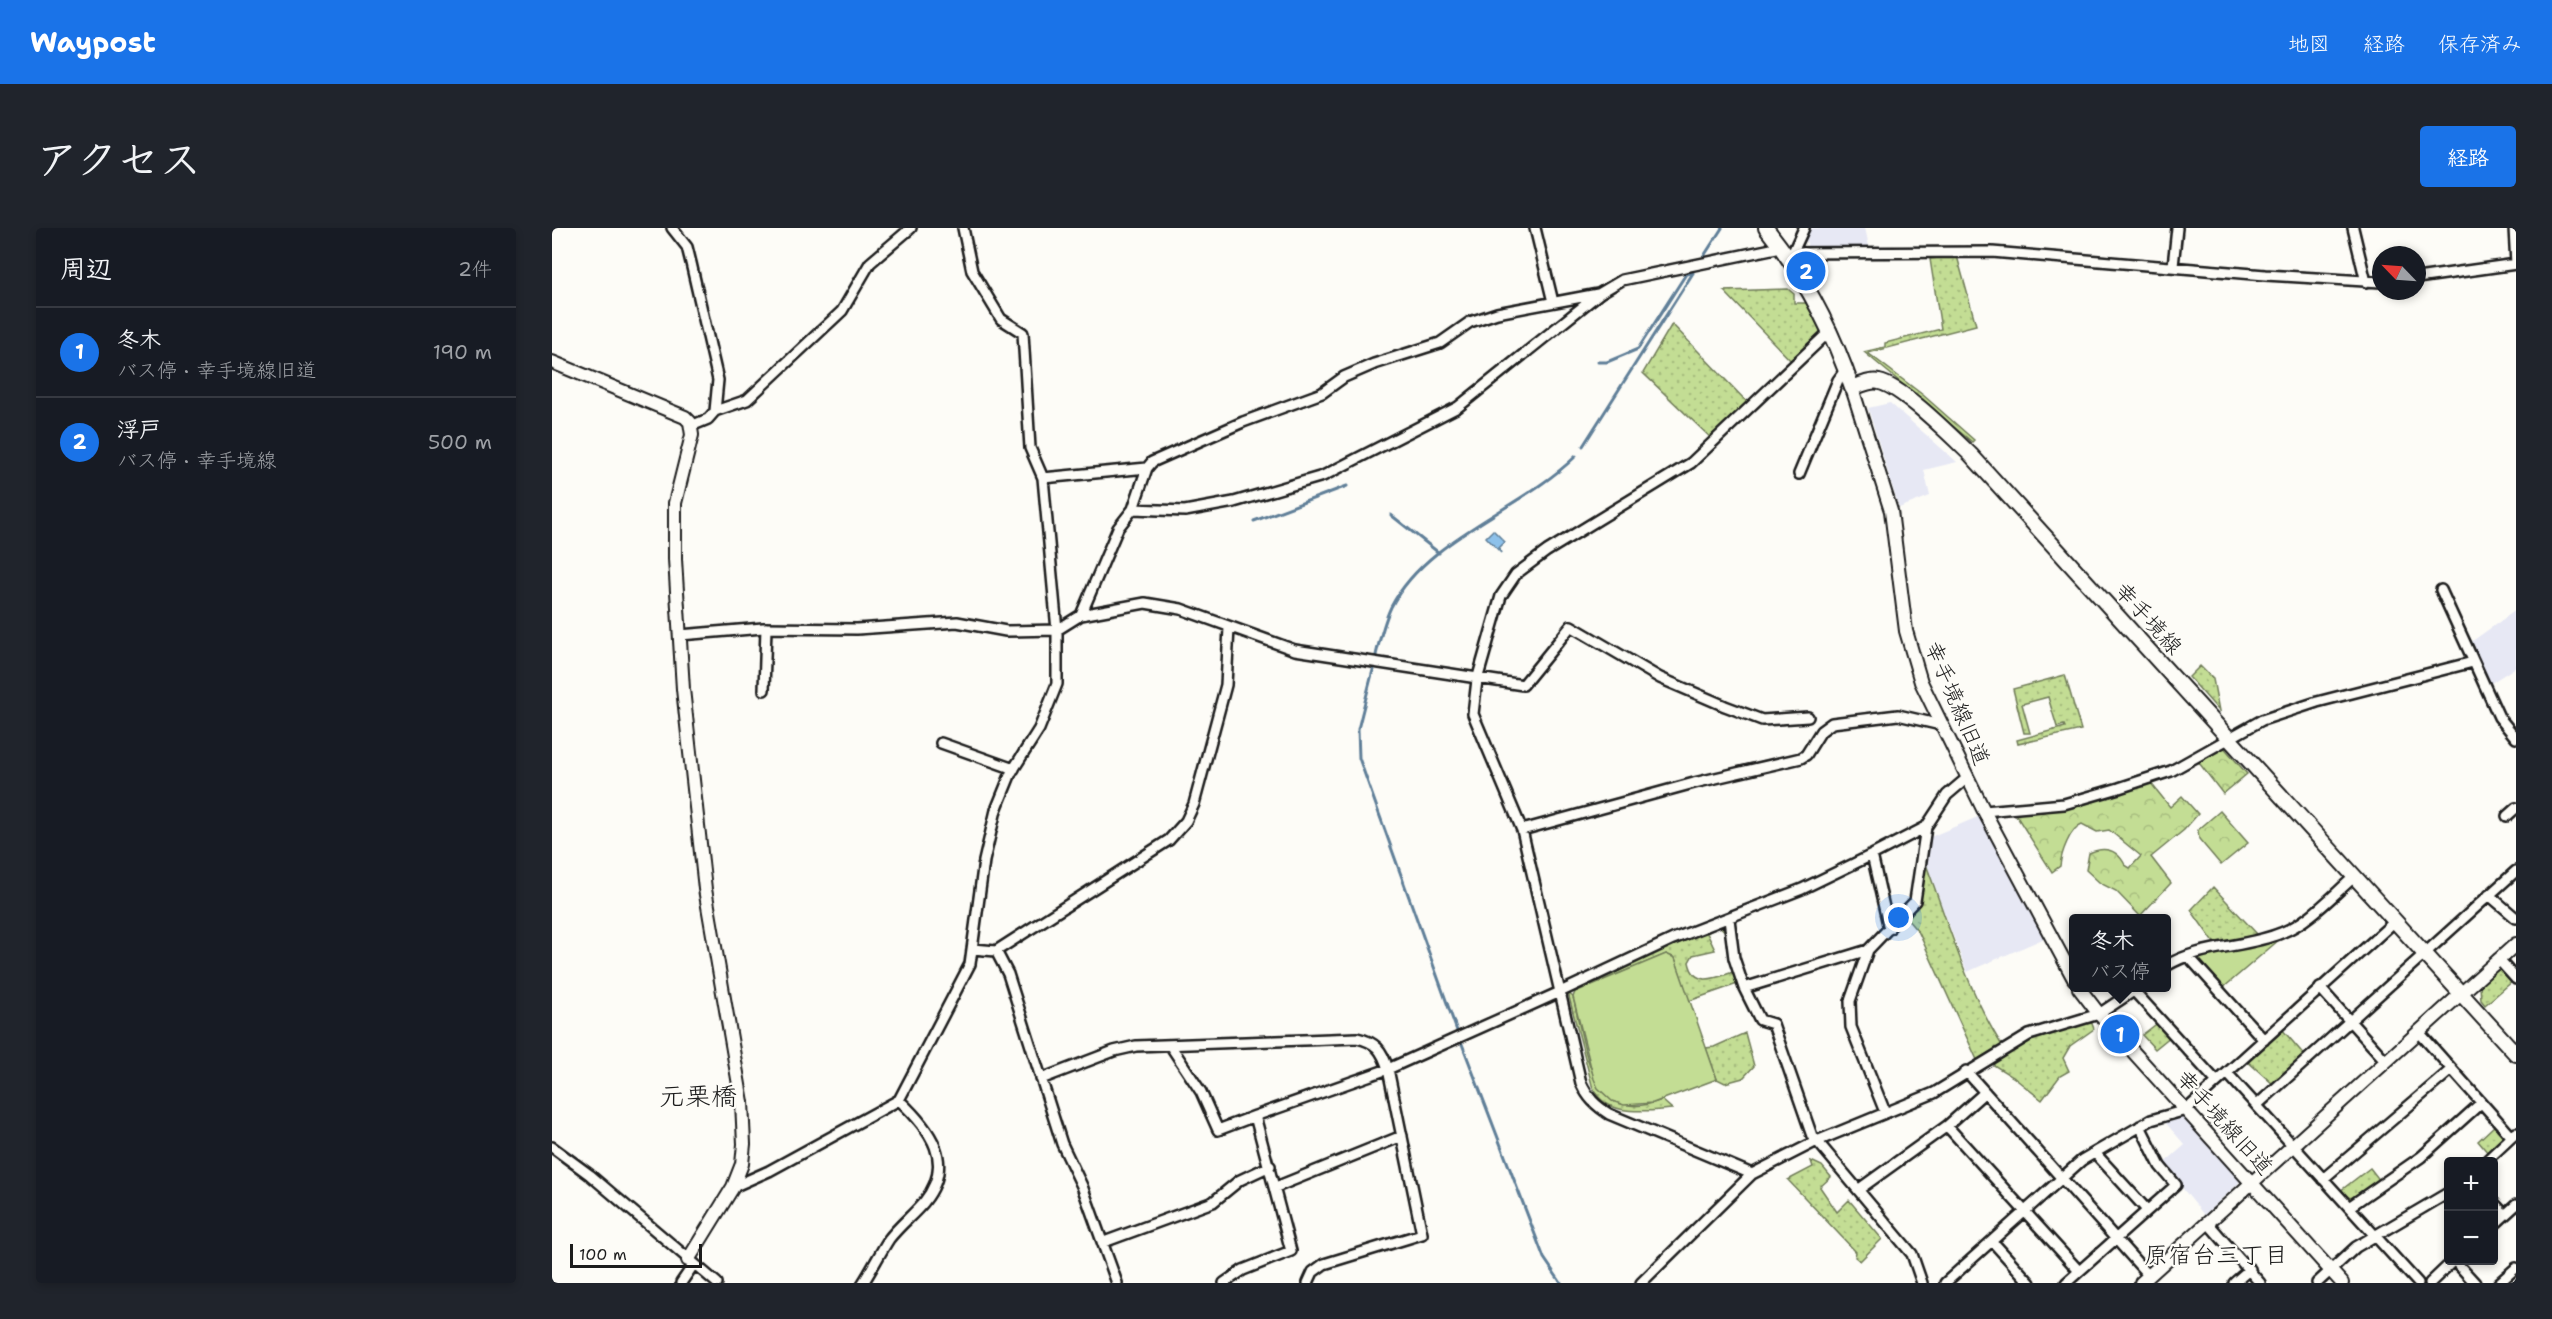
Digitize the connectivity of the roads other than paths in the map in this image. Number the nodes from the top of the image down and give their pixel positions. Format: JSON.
{"nodes":[{"id":1,"x":672,"y":228,"type":"edge"},
{"id":2,"x":911,"y":228,"type":"edge"},
{"id":3,"x":963,"y":228,"type":"edge"},
{"id":4,"x":1535,"y":228,"type":"edge"},
{"id":5,"x":1766,"y":228,"type":"edge"},
{"id":6,"x":1804,"y":228,"type":"edge"},
{"id":7,"x":2177,"y":228,"type":"edge"},
{"id":8,"x":2353,"y":228,"type":"edge"},
{"id":9,"x":2514,"y":228,"type":"edge"},
{"id":10,"x":1787,"y":251,"type":"junction"},
{"id":11,"x":2516,"y":264,"type":"edge"},
{"id":12,"x":2173,"y":266,"type":"junction"},
{"id":13,"x":2426,"y":277,"type":"edge"},
{"id":14,"x":2366,"y":282,"type":"junction"},
{"id":15,"x":2372,"y":282,"type":"edge"},
{"id":16,"x":1600,"y":293,"type":"junction"},
{"id":17,"x":1553,"y":302,"type":"junction"},
{"id":18,"x":1831,"y":330,"type":"junction"},
{"id":19,"x":552,"y":362,"type":"edge"},
{"id":20,"x":1846,"y":369,"type":"junction"},
{"id":21,"x":1852,"y":388,"type":"junction"},
{"id":22,"x":715,"y":411,"type":"junction"},
{"id":23,"x":691,"y":426,"type":"junction"},
{"id":24,"x":1147,"y":468,"type":"junction"},
{"id":25,"x":1799,"y":474,"type":"dead end"},
{"id":26,"x":1043,"y":478,"type":"junction"},
{"id":27,"x":1133,"y":509,"type":"junction"},
{"id":28,"x":2441,"y":591,"type":"dead end"},
{"id":29,"x":1081,"y":615,"type":"junction"},
{"id":30,"x":766,"y":628,"type":"junction"},
{"id":31,"x":1229,"y":628,"type":"junction"},
{"id":32,"x":1057,"y":630,"type":"junction"},
{"id":33,"x":680,"y":635,"type":"junction"},
{"id":34,"x":2473,"y":662,"type":"junction"},
{"id":35,"x":1477,"y":680,"type":"junction"},
{"id":36,"x":764,"y":690,"type":"dead end"},
{"id":37,"x":1808,"y":717,"type":"dead end"},
{"id":38,"x":1941,"y":725,"type":"junction"},
{"id":39,"x":2515,"y":736,"type":"edge"},
{"id":40,"x":2229,"y":738,"type":"junction"},
{"id":41,"x":941,"y":743,"type":"dead end"},
{"id":42,"x":1014,"y":769,"type":"junction"},
{"id":43,"x":1967,"y":778,"type":"junction"},
{"id":44,"x":2516,"y":808,"type":"edge"},
{"id":45,"x":1984,"y":811,"type":"junction"},
{"id":46,"x":2507,"y":816,"type":"dead end"},
{"id":47,"x":1926,"y":827,"type":"junction"},
{"id":48,"x":1522,"y":830,"type":"junction"},
{"id":49,"x":1872,"y":855,"type":"junction"},
{"id":50,"x":2516,"y":871,"type":"edge"},
{"id":51,"x":2354,"y":878,"type":"junction"},
{"id":52,"x":2489,"y":895,"type":"junction"},
{"id":53,"x":2516,"y":918,"type":"edge"},
{"id":54,"x":1729,"y":919,"type":"junction"},
{"id":55,"x":2394,"y":922,"type":"junction"},
{"id":56,"x":1889,"y":929,"type":"junction"},
{"id":57,"x":2516,"y":944,"type":"edge"},
{"id":58,"x":973,"y":949,"type":"junction"},
{"id":59,"x":1868,"y":950,"type":"junction"},
{"id":60,"x":996,"y":951,"type":"junction"},
{"id":61,"x":2424,"y":953,"type":"junction"},
{"id":62,"x":2188,"y":956,"type":"junction"},
{"id":63,"x":2498,"y":959,"type":"junction"},
{"id":64,"x":2171,"y":964,"type":"edge"},
{"id":65,"x":2069,"y":971,"type":"edge"},
{"id":66,"x":2516,"y":979,"type":"edge"},
{"id":67,"x":1744,"y":988,"type":"junction"},
{"id":68,"x":2320,"y":988,"type":"junction"},
{"id":69,"x":1560,"y":992,"type":"junction"},
{"id":70,"x":2083,"y":992,"type":"edge"},
{"id":71,"x":2132,"y":992,"type":"edge"},
{"id":72,"x":2139,"y":992,"type":"edge"},
{"id":73,"x":2460,"y":992,"type":"junction"},
{"id":74,"x":2099,"y":1014,"type":"junction"},
{"id":75,"x":2350,"y":1021,"type":"junction"},
{"id":76,"x":2418,"y":1031,"type":"junction"},
{"id":77,"x":2265,"y":1040,"type":"junction"},
{"id":78,"x":1170,"y":1045,"type":"junction"},
{"id":79,"x":2516,"y":1054,"type":"edge"},
{"id":80,"x":2385,"y":1060,"type":"junction"},
{"id":81,"x":1388,"y":1069,"type":"junction"},
{"id":82,"x":2452,"y":1069,"type":"junction"},
{"id":83,"x":1966,"y":1071,"type":"junction"},
{"id":84,"x":2227,"y":1073,"type":"junction"},
{"id":85,"x":1041,"y":1079,"type":"junction"},
{"id":86,"x":2217,"y":1082,"type":"junction"},
{"id":87,"x":1985,"y":1092,"type":"junction"},
{"id":88,"x":899,"y":1100,"type":"junction"},
{"id":89,"x":2481,"y":1103,"type":"junction"},
{"id":90,"x":2257,"y":1105,"type":"junction"},
{"id":91,"x":2186,"y":1110,"type":"junction"},
{"id":92,"x":1885,"y":1112,"type":"junction"},
{"id":93,"x":1255,"y":1116,"type":"junction"},
{"id":94,"x":1947,"y":1126,"type":"junction"},
{"id":95,"x":2140,"y":1126,"type":"junction"},
{"id":96,"x":2514,"y":1135,"type":"edge"},
{"id":97,"x":1402,"y":1136,"type":"junction"},
{"id":98,"x":1817,"y":1141,"type":"junction"},
{"id":99,"x":2292,"y":1145,"type":"junction"},
{"id":100,"x":552,"y":1147,"type":"edge"},
{"id":101,"x":2095,"y":1153,"type":"junction"},
{"id":102,"x":2489,"y":1157,"type":"edge"},
{"id":103,"x":1270,"y":1166,"type":"junction"},
{"id":104,"x":1752,"y":1174,"type":"junction"},
{"id":105,"x":2062,"y":1178,"type":"junction"},
{"id":106,"x":2323,"y":1179,"type":"junction"},
{"id":107,"x":2251,"y":1183,"type":"junction"},
{"id":108,"x":733,"y":1187,"type":"junction"},
{"id":109,"x":1276,"y":1188,"type":"junction"},
{"id":110,"x":1858,"y":1191,"type":"junction"},
{"id":111,"x":2444,"y":1196,"type":"edge"},
{"id":112,"x":2516,"y":1205,"type":"edge"},
{"id":113,"x":2349,"y":1207,"type":"junction"},
{"id":114,"x":2498,"y":1208,"type":"edge"},
{"id":115,"x":2147,"y":1210,"type":"junction"},
{"id":116,"x":2025,"y":1211,"type":"junction"},
{"id":117,"x":2505,"y":1215,"type":"junction"},
{"id":118,"x":2498,"y":1221,"type":"edge"},
{"id":119,"x":2208,"y":1222,"type":"junction"},
{"id":120,"x":2374,"y":1236,"type":"junction"},
{"id":121,"x":2115,"y":1237,"type":"junction"},
{"id":122,"x":1992,"y":1241,"type":"junction"},
{"id":123,"x":1104,"y":1242,"type":"junction"},
{"id":124,"x":691,"y":1262,"type":"junction"},
{"id":125,"x":2449,"y":1265,"type":"edge"},
{"id":126,"x":2459,"y":1265,"type":"edge"},
{"id":127,"x":2516,"y":1268,"type":"edge"},
{"id":128,"x":2250,"y":1269,"type":"junction"},
{"id":129,"x":2330,"y":1269,"type":"junction"},
{"id":130,"x":2079,"y":1271,"type":"junction"},
{"id":131,"x":1957,"y":1279,"type":"edge"},
{"id":132,"x":2145,"y":1280,"type":"edge"},
{"id":133,"x":681,"y":1283,"type":"edge"},
{"id":134,"x":717,"y":1283,"type":"edge"},
{"id":135,"x":863,"y":1283,"type":"edge"},
{"id":136,"x":1117,"y":1283,"type":"edge"},
{"id":137,"x":1224,"y":1283,"type":"edge"},
{"id":138,"x":1308,"y":1283,"type":"edge"},
{"id":139,"x":1641,"y":1283,"type":"edge"},
{"id":140,"x":1922,"y":1283,"type":"edge"},
{"id":141,"x":1945,"y":1283,"type":"edge"},
{"id":142,"x":2030,"y":1283,"type":"edge"},
{"id":143,"x":2066,"y":1283,"type":"edge"},
{"id":144,"x":2234,"y":1283,"type":"edge"},
{"id":145,"x":2260,"y":1283,"type":"edge"},
{"id":146,"x":2317,"y":1283,"type":"edge"},
{"id":147,"x":2342,"y":1283,"type":"edge"},
{"id":148,"x":2418,"y":1283,"type":"edge"},
{"id":149,"x":2430,"y":1283,"type":"edge"},
{"id":150,"x":2475,"y":1283,"type":"edge"},
{"id":151,"x":2499,"y":1283,"type":"edge"}],
"edges":[{"from":1,"to":22,"type":"street"},
{"from":2,"to":22,"type":"street"},
{"from":3,"to":26,"type":"street"},
{"from":4,"to":17,"type":"street"},
{"from":5,"to":10,"type":"main road"},
{"from":6,"to":10,"type":"street"},
{"from":7,"to":12,"type":"street"},
{"from":8,"to":14,"type":"street"},
{"from":9,"to":11,"type":"street"},
{"from":10,"to":12,"type":"street"},
{"from":10,"to":16,"type":"street"},
{"from":10,"to":18,"type":"main road"},
{"from":11,"to":13,"type":"street"},
{"from":12,"to":14,"type":"street"},
{"from":14,"to":15,"type":"street"},
{"from":16,"to":17,"type":"street"},
{"from":16,"to":27,"type":"street"},
{"from":17,"to":24,"type":"street"},
{"from":18,"to":20,"type":"main road"},
{"from":18,"to":35,"type":"street"},
{"from":19,"to":23,"type":"street"},
{"from":20,"to":21,"type":"main road"},
{"from":20,"to":25,"type":"street"},
{"from":21,"to":38,"type":"street","name":"幸手境線旧道"},
{"from":21,"to":40,"type":"main road","name":"幸手境線"},
{"from":22,"to":23,"type":"street"},
{"from":23,"to":33,"type":"street"},
{"from":24,"to":26,"type":"street"},
{"from":24,"to":27,"type":"street"},
{"from":26,"to":32,"type":"street"},
{"from":27,"to":29,"type":"street"},
{"from":28,"to":34,"type":"street"},
{"from":29,"to":31,"type":"street"},
{"from":29,"to":32,"type":"street"},
{"from":30,"to":32,"type":"street"},
{"from":30,"to":33,"type":"street"},
{"from":30,"to":36,"type":"street"},
{"from":31,"to":35,"type":"street"},
{"from":31,"to":60,"type":"street"},
{"from":32,"to":42,"type":"street"},
{"from":33,"to":108,"type":"street"},
{"from":34,"to":39,"type":"street"},
{"from":34,"to":40,"type":"street"},
{"from":35,"to":37,"type":"street"},
{"from":35,"to":48,"type":"street"},
{"from":38,"to":43,"type":"street","name":"幸手境線旧道"},
{"from":38,"to":48,"type":"street"},
{"from":40,"to":45,"type":"street"},
{"from":40,"to":51,"type":"main road","name":"幸手境線"},
{"from":41,"to":42,"type":"street"},
{"from":42,"to":58,"type":"street"},
{"from":43,"to":45,"type":"street","name":"幸手境線旧道"},
{"from":43,"to":47,"type":"street"},
{"from":44,"to":46,"type":"street"},
{"from":45,"to":65,"type":"street","name":"幸手境線旧道"},
{"from":47,"to":49,"type":"street"},
{"from":47,"to":56,"type":"street"},
{"from":48,"to":69,"type":"street"},
{"from":49,"to":54,"type":"street"},
{"from":49,"to":56,"type":"street"},
{"from":50,"to":52,"type":"street"},
{"from":51,"to":55,"type":"main road","name":"幸手境線"},
{"from":51,"to":62,"type":"street"},
{"from":52,"to":53,"type":"street"},
{"from":52,"to":61,"type":"street"},
{"from":54,"to":67,"type":"street"},
{"from":54,"to":69,"type":"street"},
{"from":55,"to":61,"type":"main road","name":"幸手境線"},
{"from":55,"to":68,"type":"street"},
{"from":56,"to":59,"type":"street"},
{"from":57,"to":63,"type":"street"},
{"from":58,"to":60,"type":"street"},
{"from":58,"to":88,"type":"street"},
{"from":59,"to":67,"type":"street"},
{"from":59,"to":92,"type":"street"},
{"from":60,"to":85,"type":"street"},
{"from":61,"to":73,"type":"main road","name":"幸手境線"},
{"from":61,"to":75,"type":"street"},
{"from":62,"to":64,"type":"street"},
{"from":62,"to":77,"type":"street"},
{"from":63,"to":66,"type":"street"},
{"from":63,"to":73,"type":"street"},
{"from":67,"to":98,"type":"street"},
{"from":68,"to":75,"type":"street"},
{"from":68,"to":77,"type":"street"},
{"from":69,"to":81,"type":"street"},
{"from":69,"to":104,"type":"street"},
{"from":70,"to":74,"type":"street","name":"幸手境線旧道"},
{"from":71,"to":74,"type":"street"},
{"from":72,"to":86,"type":"street"},
{"from":73,"to":76,"type":"street"},
{"from":73,"to":79,"type":"main road","name":"幸手境線"},
{"from":74,"to":83,"type":"street"},
{"from":74,"to":91,"type":"street","name":"幸手境線旧道"},
{"from":75,"to":80,"type":"street"},
{"from":75,"to":90,"type":"street"},
{"from":76,"to":80,"type":"street"},
{"from":76,"to":82,"type":"street"},
{"from":77,"to":84,"type":"street"},
{"from":78,"to":81,"type":"street"},
{"from":78,"to":85,"type":"street"},
{"from":78,"to":93,"type":"street"},
{"from":80,"to":99,"type":"street"},
{"from":81,"to":93,"type":"street"},
{"from":81,"to":97,"type":"street"},
{"from":82,"to":89,"type":"street"},
{"from":82,"to":106,"type":"street"},
{"from":83,"to":87,"type":"street"},
{"from":83,"to":92,"type":"street"},
{"from":84,"to":86,"type":"street"},
{"from":84,"to":90,"type":"street"},
{"from":85,"to":123,"type":"street"},
{"from":86,"to":91,"type":"street"},
{"from":87,"to":94,"type":"street"},
{"from":87,"to":105,"type":"street"},
{"from":88,"to":108,"type":"street"},
{"from":88,"to":135,"type":"street"},
{"from":89,"to":96,"type":"street"},
{"from":89,"to":113,"type":"street"},
{"from":90,"to":99,"type":"street"},
{"from":91,"to":95,"type":"street"},
{"from":91,"to":107,"type":"street","name":"幸手境線旧道"},
{"from":92,"to":98,"type":"street"},
{"from":93,"to":103,"type":"street"},
{"from":94,"to":110,"type":"street"},
{"from":94,"to":116,"type":"street"},
{"from":95,"to":101,"type":"street"},
{"from":95,"to":115,"type":"street"},
{"from":96,"to":102,"type":"street"},
{"from":97,"to":109,"type":"street"},
{"from":97,"to":138,"type":"street"},
{"from":98,"to":104,"type":"street"},
{"from":98,"to":110,"type":"street"},
{"from":99,"to":106,"type":"street"},
{"from":99,"to":107,"type":"street"},
{"from":100,"to":124,"type":"street"},
{"from":101,"to":105,"type":"street"},
{"from":101,"to":115,"type":"street"},
{"from":103,"to":109,"type":"street"},
{"from":103,"to":123,"type":"street"},
{"from":104,"to":139,"type":"street"},
{"from":105,"to":116,"type":"street"},
{"from":105,"to":121,"type":"street"},
{"from":106,"to":113,"type":"street"},
{"from":107,"to":119,"type":"street"},
{"from":107,"to":129,"type":"street","name":"幸手境線旧道"},
{"from":108,"to":124,"type":"street"},
{"from":109,"to":137,"type":"street"},
{"from":110,"to":140,"type":"street"},
{"from":111,"to":120,"type":"street"},
{"from":112,"to":117,"type":"street"},
{"from":113,"to":120,"type":"street"},
{"from":114,"to":117,"type":"street"},
{"from":115,"to":121,"type":"street"},
{"from":116,"to":122,"type":"street"},
{"from":116,"to":130,"type":"street"},
{"from":117,"to":118,"type":"street"},
{"from":119,"to":128,"type":"street"},
{"from":119,"to":132,"type":"street"},
{"from":120,"to":129,"type":"street"},
{"from":120,"to":148,"type":"street"},
{"from":121,"to":130,"type":"street"},
{"from":121,"to":132,"type":"street"},
{"from":122,"to":131,"type":"street"},
{"from":122,"to":142,"type":"street"},
{"from":123,"to":136,"type":"street"},
{"from":124,"to":133,"type":"street"},
{"from":124,"to":134,"type":"street"},
{"from":125,"to":149,"type":"street"},
{"from":126,"to":150,"type":"street"},
{"from":127,"to":151,"type":"street"},
{"from":128,"to":144,"type":"street"},
{"from":128,"to":145,"type":"street"},
{"from":129,"to":146,"type":"street"},
{"from":129,"to":147,"type":"street","name":"幸手境線旧道"},
{"from":130,"to":143,"type":"street"},
{"from":131,"to":141,"type":"street"}]}
